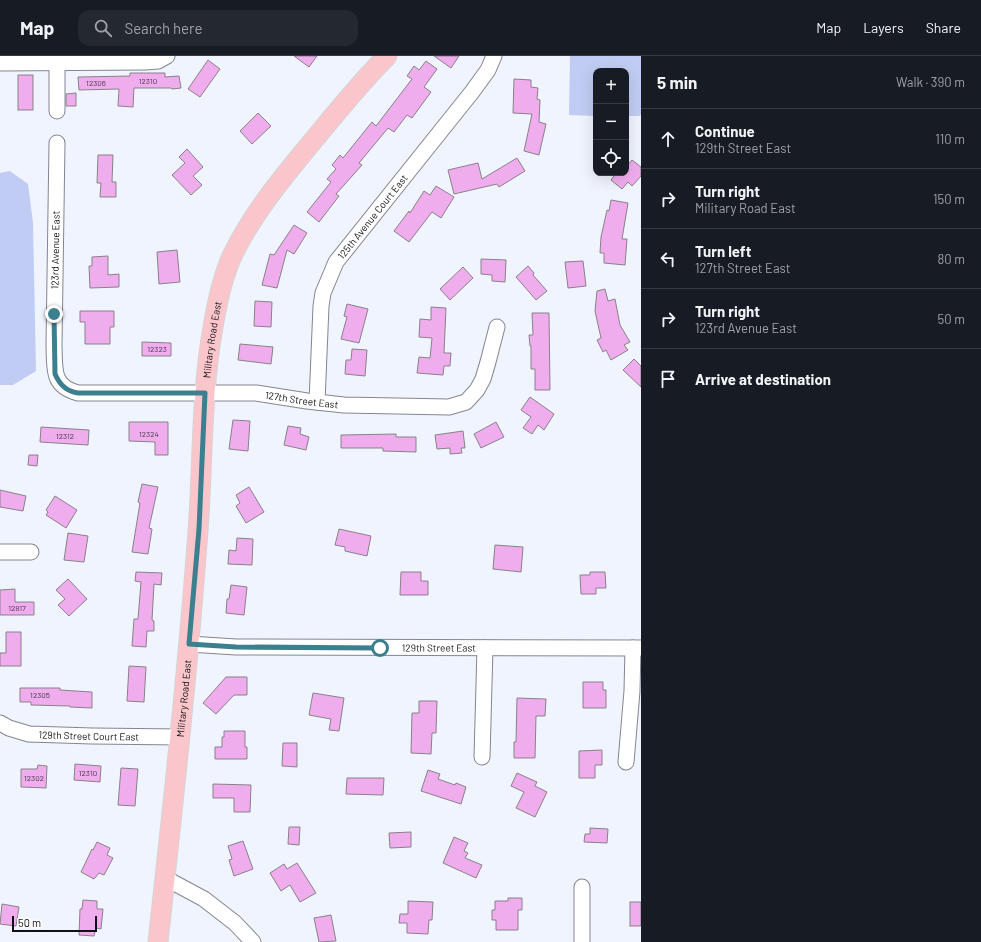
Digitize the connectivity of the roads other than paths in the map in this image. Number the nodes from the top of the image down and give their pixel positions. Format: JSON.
{"nodes":[{"id":1,"x":167,"y":56,"type":"edge"},
{"id":2,"x":387,"y":56,"type":"edge"},
{"id":3,"x":494,"y":56,"type":"edge"},
{"id":4,"x":0,"y":63,"type":"edge"},
{"id":5,"x":57,"y":63,"type":"junction"},
{"id":6,"x":57,"y":111,"type":"dead end"},
{"id":7,"x":57,"y":143,"type":"dead end"},
{"id":8,"x":497,"y":327,"type":"dead end"},
{"id":9,"x":58,"y":381,"type":"joint"},
{"id":10,"x":205,"y":393,"type":"junction"},
{"id":11,"x":317,"y":402,"type":"junction"},
{"id":12,"x":0,"y":552,"type":"edge"},
{"id":13,"x":31,"y":552,"type":"dead end"},
{"id":14,"x":189,"y":644,"type":"junction"},
{"id":15,"x":485,"y":648,"type":"junction"},
{"id":16,"x":637,"y":648,"type":"edge"},
{"id":17,"x":0,"y":723,"type":"edge"},
{"id":18,"x":181,"y":737,"type":"junction"},
{"id":19,"x":482,"y":757,"type":"dead end"},
{"id":20,"x":626,"y":762,"type":"dead end"},
{"id":21,"x":165,"y":878,"type":"junction"},
{"id":22,"x":582,"y":887,"type":"dead end"},
{"id":23,"x":158,"y":942,"type":"edge"},
{"id":24,"x":253,"y":942,"type":"edge"},
{"id":25,"x":582,"y":942,"type":"edge"}],
"edges":[{"from":1,"to":5,"type":"street"},
{"from":2,"to":10,"type":"main road","name":"Military Road East"},
{"from":3,"to":11,"type":"street","name":"125th Avenue Court East"},
{"from":4,"to":5,"type":"street"},
{"from":5,"to":6,"type":"street"},
{"from":7,"to":9,"type":"street","name":"123rd Avenue East"},
{"from":8,"to":11,"type":"street","name":"127th Street East"},
{"from":9,"to":10,"type":"street","name":"127th Street East"},
{"from":10,"to":11,"type":"street","name":"127th Street East"},
{"from":10,"to":14,"type":"main road","name":"Military Road East"},
{"from":12,"to":13,"type":"street"},
{"from":14,"to":15,"type":"street","name":"129th Street East"},
{"from":14,"to":18,"type":"main road","name":"Military Road East"},
{"from":15,"to":16,"type":"street","name":"129th Street East"},
{"from":15,"to":19,"type":"street"},
{"from":16,"to":20,"type":"street"},
{"from":17,"to":18,"type":"street","name":"129th Street Court East"},
{"from":18,"to":21,"type":"main road","name":"Military Road East"},
{"from":21,"to":23,"type":"main road","name":"Military Road East"},
{"from":21,"to":24,"type":"street"},
{"from":22,"to":25,"type":"street"}]}
